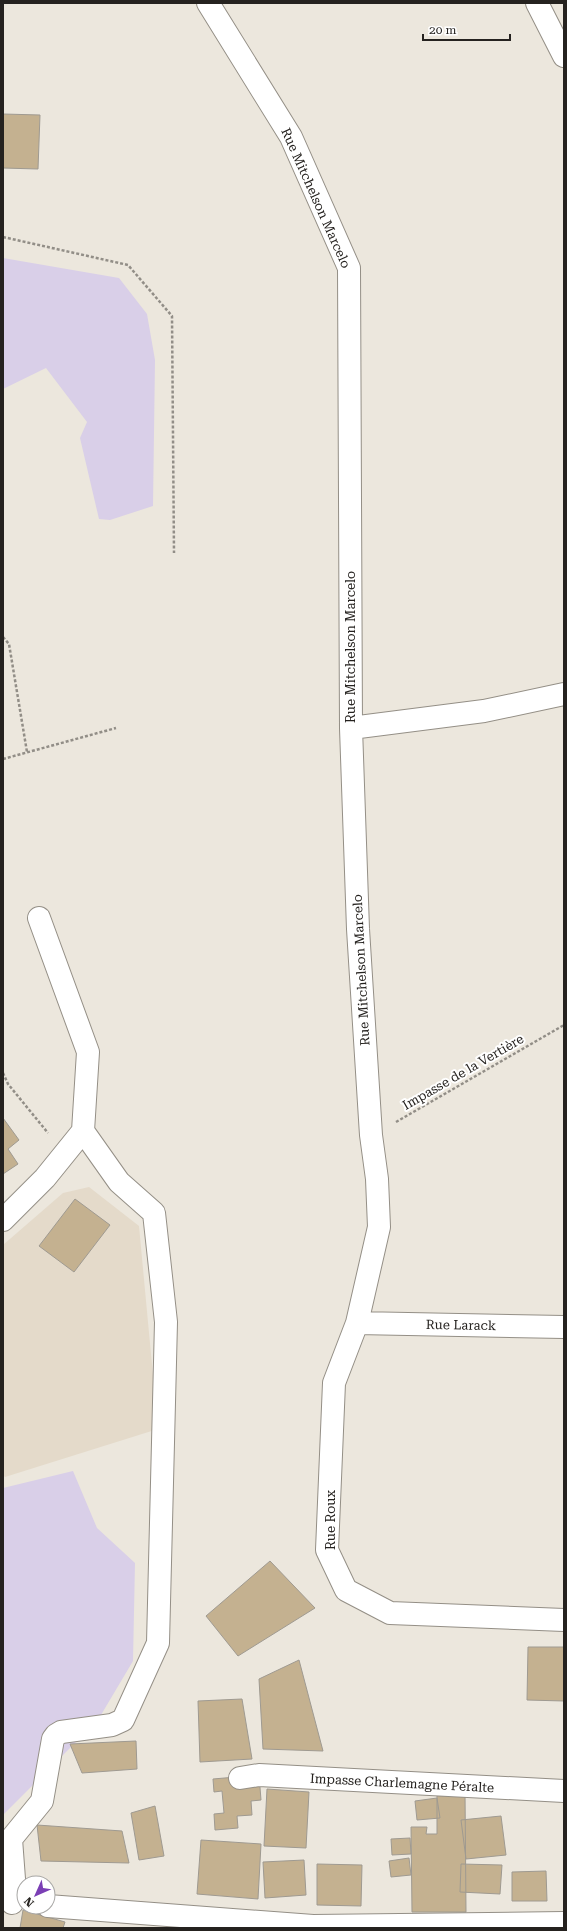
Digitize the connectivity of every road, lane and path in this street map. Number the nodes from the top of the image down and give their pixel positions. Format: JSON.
{"nodes":[{"id":1,"x":208,"y":3,"type":"edge"},
{"id":2,"x":537,"y":3,"type":"edge"},
{"id":3,"x":564,"y":56,"type":"edge"},
{"id":4,"x":3,"y":237,"type":"edge"},
{"id":5,"x":174,"y":553,"type":"dead end"},
{"id":6,"x":3,"y":637,"type":"edge"},
{"id":7,"x":564,"y":694,"type":"edge"},
{"id":8,"x":116,"y":728,"type":"dead end"},
{"id":9,"x":351,"y":728,"type":"junction"},
{"id":10,"x":27,"y":752,"type":"junction"},
{"id":11,"x":3,"y":759,"type":"edge"},
{"id":12,"x":40,"y":918,"type":"dead end"},
{"id":13,"x":564,"y":1025,"type":"edge"},
{"id":14,"x":3,"y":1073,"type":"edge"},
{"id":15,"x":82,"y":1132,"type":"junction"},
{"id":16,"x":373,"y":1145,"type":"junction"},
{"id":17,"x":65,"y":1152,"type":"junction"},
{"id":18,"x":3,"y":1220,"type":"edge"},
{"id":19,"x":357,"y":1323,"type":"junction"},
{"id":20,"x":564,"y":1327,"type":"edge"},
{"id":21,"x":564,"y":1620,"type":"edge"},
{"id":22,"x":240,"y":1778,"type":"dead end"},
{"id":23,"x":564,"y":1791,"type":"edge"},
{"id":24,"x":7,"y":1841,"type":"edge"},
{"id":25,"x":13,"y":1903,"type":"edge"},
{"id":26,"x":56,"y":1907,"type":"edge"},
{"id":27,"x":564,"y":1923,"type":"edge"}],
"edges":[{"from":1,"to":9,"type":"street","name":"Rue Mitchelson Marcelo"},
{"from":2,"to":3,"type":"street"},
{"from":4,"to":5,"type":"path"},
{"from":6,"to":10,"type":"path"},
{"from":7,"to":9,"type":"street"},
{"from":8,"to":10,"type":"path"},
{"from":9,"to":16,"type":"street","name":"Rue Mitchelson Marcelo"},
{"from":10,"to":11,"type":"path"},
{"from":12,"to":15,"type":"street"},
{"from":13,"to":16,"type":"path","name":"Impasse de la Vertière"},
{"from":14,"to":17,"type":"path"},
{"from":15,"to":17,"type":"street"},
{"from":15,"to":24,"type":"street"},
{"from":16,"to":19,"type":"street","name":"Rue Mitchelson Marcelo"},
{"from":17,"to":18,"type":"street"},
{"from":19,"to":20,"type":"street","name":"Rue Larack"},
{"from":19,"to":21,"type":"street","name":"Rue Roux"},
{"from":22,"to":23,"type":"street","name":"Impasse Charlemagne Péralte"},
{"from":24,"to":25,"type":"street"},
{"from":26,"to":27,"type":"street"}]}
